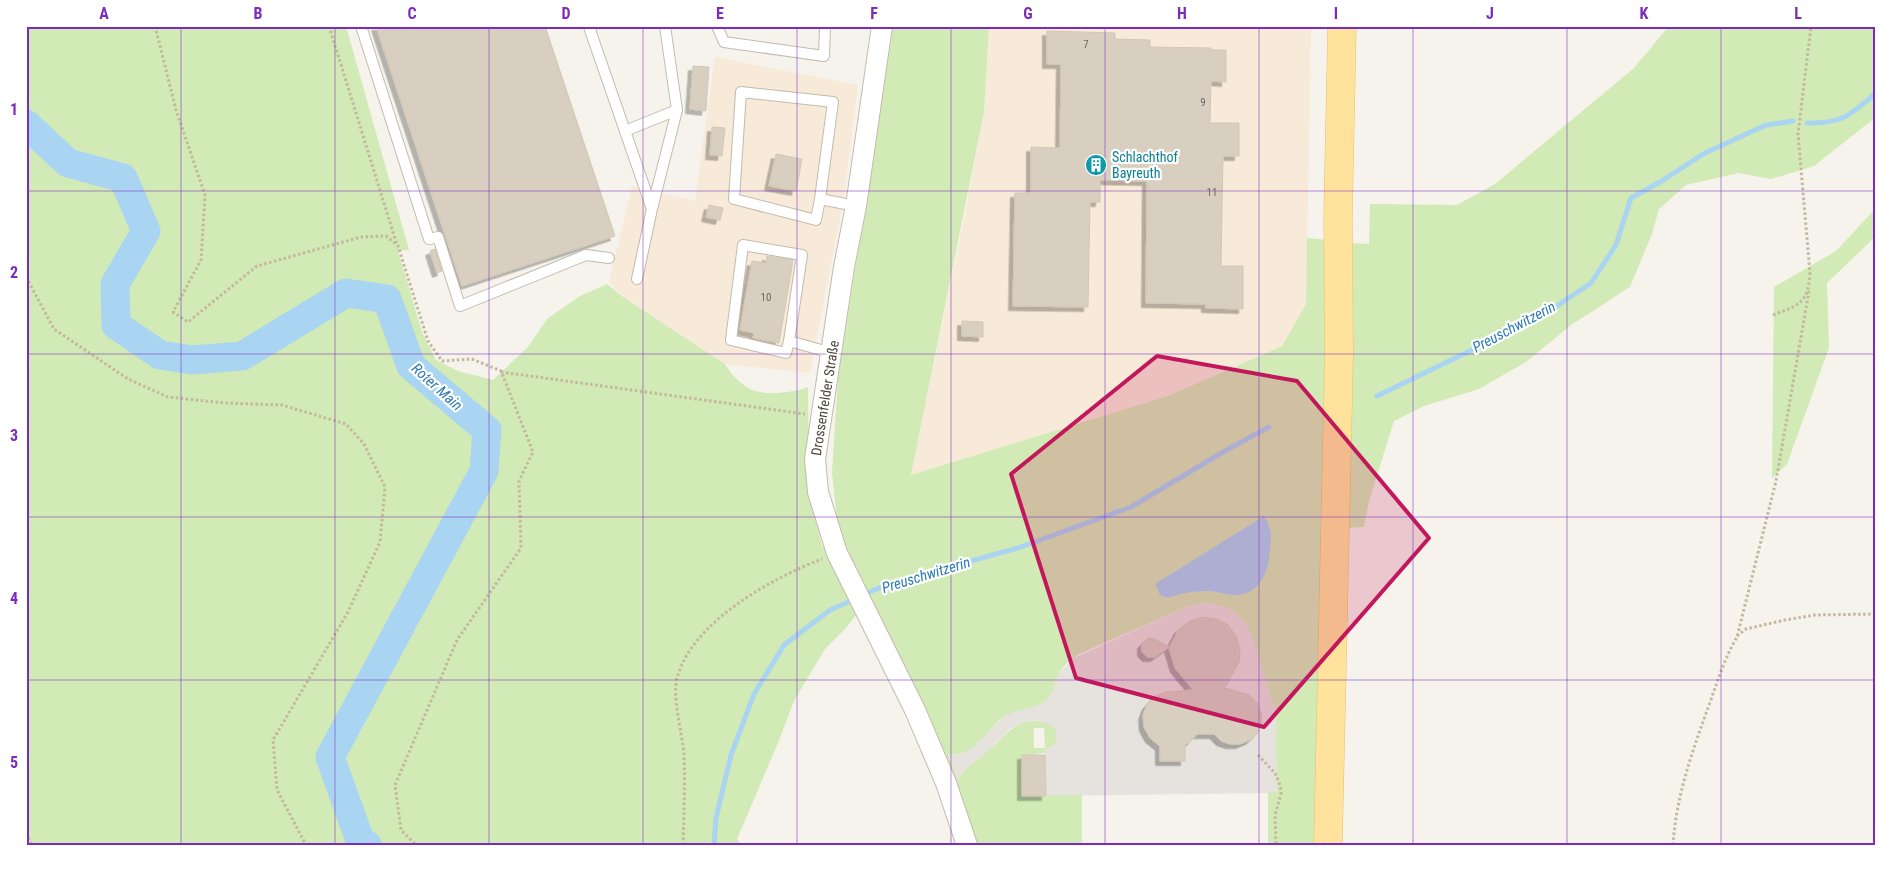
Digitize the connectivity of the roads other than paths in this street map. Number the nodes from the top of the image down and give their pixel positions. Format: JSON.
{"nodes":[{"id":1,"x":360,"y":26,"type":"edge"},
{"id":2,"x":592,"y":26,"type":"edge"},
{"id":3,"x":665,"y":26,"type":"edge"},
{"id":4,"x":717,"y":26,"type":"edge"},
{"id":5,"x":825,"y":26,"type":"edge"},
{"id":6,"x":882,"y":26,"type":"edge"},
{"id":7,"x":1342,"y":26,"type":"edge"},
{"id":8,"x":677,"y":110,"type":"junction"},
{"id":9,"x":625,"y":131,"type":"junction"},
{"id":10,"x":820,"y":199,"type":"junction"},
{"id":11,"x":856,"y":206,"type":"junction"},
{"id":12,"x":652,"y":209,"type":"junction"},
{"id":13,"x":610,"y":258,"type":"dead end"},
{"id":14,"x":636,"y":279,"type":"dead end"},
{"id":15,"x":788,"y":341,"type":"junction"},
{"id":16,"x":832,"y":353,"type":"junction"},
{"id":17,"x":965,"y":839,"type":"edge"},
{"id":18,"x":1328,"y":845,"type":"edge"}],
"edges":[{"from":1,"to":13,"type":"lane"},
{"from":2,"to":9,"type":"lane"},
{"from":3,"to":8,"type":"lane"},
{"from":4,"to":5,"type":"lane"},
{"from":6,"to":11,"type":"street","name":"Drossenfelder Straße"},
{"from":7,"to":18,"type":"main road"},
{"from":8,"to":9,"type":"lane"},
{"from":8,"to":12,"type":"lane"},
{"from":9,"to":12,"type":"lane"},
{"from":10,"to":10,"type":"lane"},
{"from":10,"to":11,"type":"lane"},
{"from":11,"to":16,"type":"street","name":"Drossenfelder Straße"},
{"from":12,"to":14,"type":"lane"},
{"from":15,"to":15,"type":"lane"},
{"from":15,"to":16,"type":"lane"},
{"from":16,"to":17,"type":"street","name":"Drossenfelder Straße"}]}
